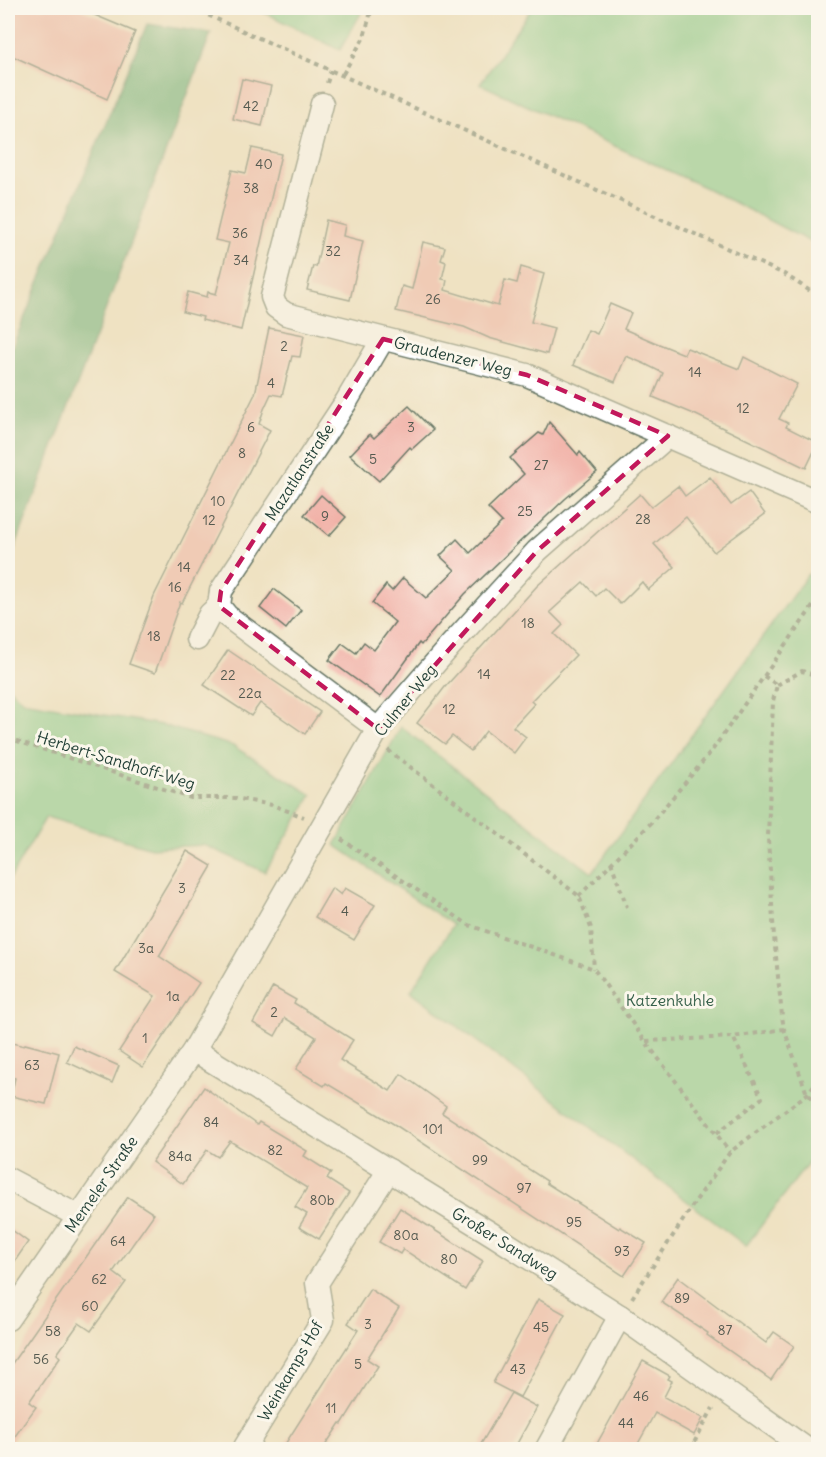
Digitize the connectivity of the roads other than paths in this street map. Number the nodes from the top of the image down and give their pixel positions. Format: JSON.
{"nodes":[{"id":1,"x":322,"y":104,"type":"dead end"},
{"id":2,"x":383,"y":339,"type":"junction"},
{"id":3,"x":668,"y":436,"type":"junction"},
{"id":4,"x":819,"y":502,"type":"edge"},
{"id":5,"x":219,"y":606,"type":"junction"},
{"id":6,"x":197,"y":639,"type":"dead end"},
{"id":7,"x":376,"y":734,"type":"junction"},
{"id":8,"x":194,"y":1050,"type":"junction"},
{"id":9,"x":389,"y":1170,"type":"junction"},
{"id":10,"x":8,"y":1179,"type":"edge"},
{"id":11,"x":78,"y":1216,"type":"junction"},
{"id":12,"x":620,"y":1316,"type":"junction"},
{"id":13,"x":8,"y":1319,"type":"edge"},
{"id":14,"x":245,"y":1447,"type":"dead end"},
{"id":15,"x":546,"y":1449,"type":"edge"},
{"id":16,"x":808,"y":1449,"type":"edge"}],
"edges":[{"from":1,"to":2,"type":"street","name":"Graudenzer Weg"},
{"from":2,"to":3,"type":"street","name":"Graudenzer Weg"},
{"from":2,"to":5,"type":"street","name":"Mazatlanstraße"},
{"from":3,"to":4,"type":"street","name":"Graudenzer Weg"},
{"from":3,"to":7,"type":"street","name":"Culmer Weg"},
{"from":5,"to":6,"type":"street","name":"Mazatlanstraße"},
{"from":5,"to":7,"type":"street"},
{"from":7,"to":8,"type":"street","name":"Culmer Weg"},
{"from":8,"to":9,"type":"street","name":"Großer Sandweg"},
{"from":8,"to":11,"type":"street","name":"Memeler Straße"},
{"from":9,"to":12,"type":"street","name":"Großer Sandweg"},
{"from":9,"to":14,"type":"street","name":"Weinkamps Hof"},
{"from":10,"to":11,"type":"street"},
{"from":11,"to":13,"type":"street","name":"Memeler Straße"},
{"from":12,"to":15,"type":"street"},
{"from":12,"to":16,"type":"street","name":"Großer Sandweg"}]}
